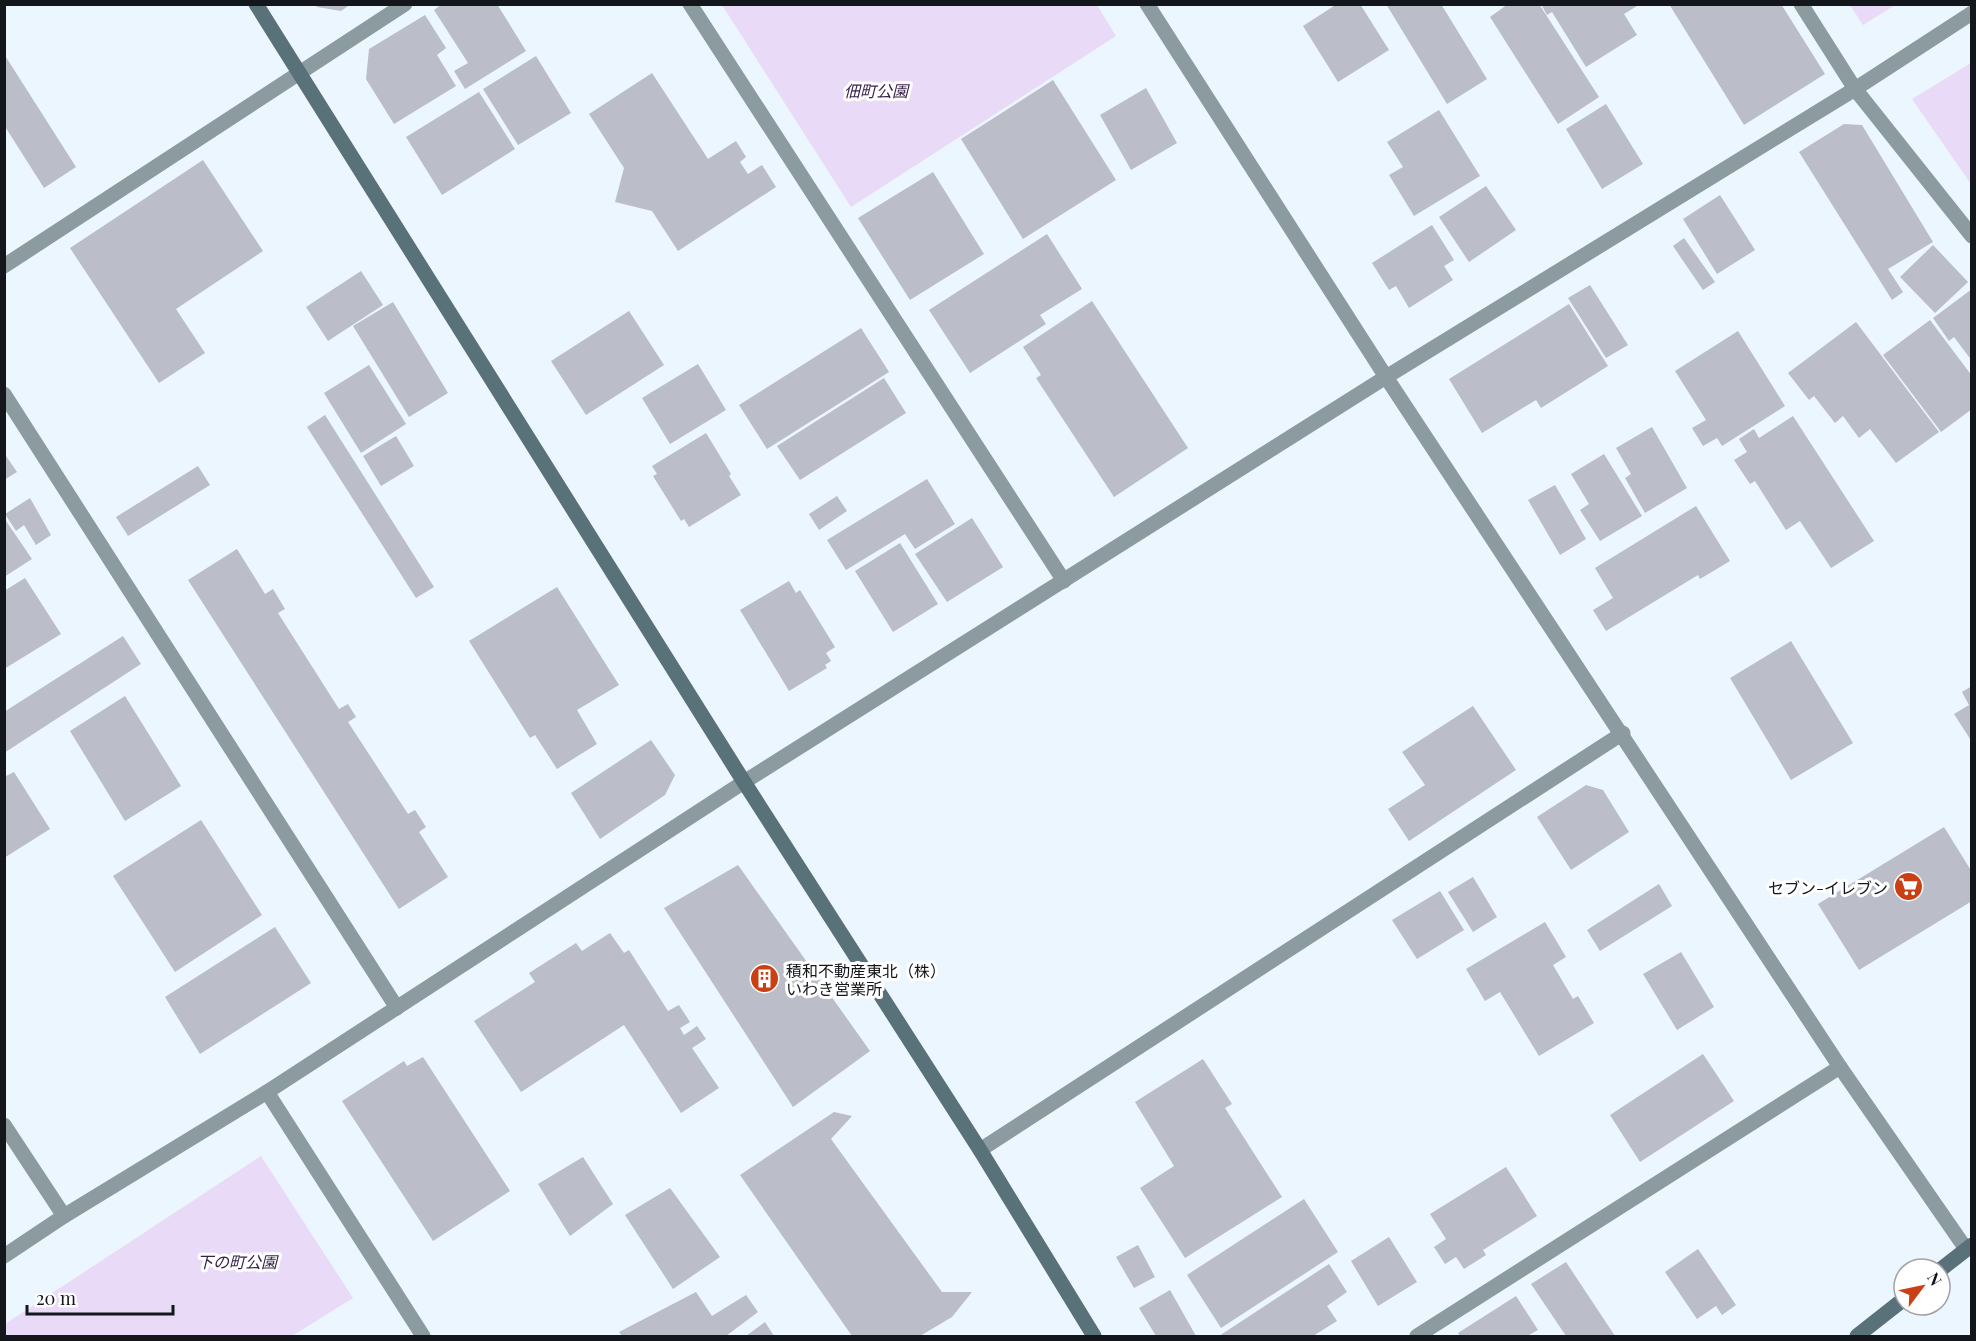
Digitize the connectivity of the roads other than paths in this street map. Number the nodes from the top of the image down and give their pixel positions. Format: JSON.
{"nodes":[{"id":1,"x":256,"y":4,"type":"edge"},
{"id":2,"x":405,"y":4,"type":"edge"},
{"id":3,"x":690,"y":4,"type":"edge"},
{"id":4,"x":1147,"y":4,"type":"edge"},
{"id":5,"x":1801,"y":4,"type":"edge"},
{"id":6,"x":1971,"y":13,"type":"edge"},
{"id":7,"x":300,"y":73,"type":"junction"},
{"id":8,"x":1855,"y":89,"type":"junction"},
{"id":9,"x":1971,"y":236,"type":"edge"},
{"id":10,"x":4,"y":266,"type":"edge"},
{"id":11,"x":1386,"y":377,"type":"junction"},
{"id":12,"x":4,"y":394,"type":"edge"},
{"id":13,"x":1064,"y":581,"type":"junction"},
{"id":14,"x":1623,"y":734,"type":"junction"},
{"id":15,"x":744,"y":782,"type":"junction"},
{"id":16,"x":397,"y":1008,"type":"junction"},
{"id":17,"x":1840,"y":1067,"type":"junction"},
{"id":18,"x":267,"y":1092,"type":"junction"},
{"id":19,"x":4,"y":1125,"type":"edge"},
{"id":20,"x":980,"y":1150,"type":"junction"},
{"id":21,"x":64,"y":1216,"type":"junction"},
{"id":22,"x":1969,"y":1247,"type":"edge"},
{"id":23,"x":4,"y":1256,"type":"edge"},
{"id":24,"x":1952,"y":1260,"type":"edge"},
{"id":25,"x":1892,"y":1308,"type":"edge"},
{"id":26,"x":423,"y":1336,"type":"edge"},
{"id":27,"x":1094,"y":1336,"type":"edge"},
{"id":28,"x":1417,"y":1336,"type":"edge"},
{"id":29,"x":1857,"y":1336,"type":"edge"}],
"edges":[{"from":1,"to":7,"type":"street"},
{"from":2,"to":7,"type":"street"},
{"from":3,"to":13,"type":"street"},
{"from":4,"to":11,"type":"street"},
{"from":5,"to":8,"type":"street"},
{"from":6,"to":8,"type":"street"},
{"from":7,"to":10,"type":"street"},
{"from":7,"to":15,"type":"street"},
{"from":8,"to":9,"type":"street"},
{"from":8,"to":11,"type":"street"},
{"from":11,"to":13,"type":"street"},
{"from":11,"to":14,"type":"street"},
{"from":12,"to":16,"type":"street"},
{"from":13,"to":15,"type":"street"},
{"from":14,"to":17,"type":"street"},
{"from":14,"to":20,"type":"street"},
{"from":15,"to":16,"type":"street"},
{"from":15,"to":20,"type":"street"},
{"from":16,"to":18,"type":"street"},
{"from":17,"to":22,"type":"street"},
{"from":17,"to":28,"type":"street"},
{"from":18,"to":21,"type":"street"},
{"from":18,"to":26,"type":"street"},
{"from":19,"to":21,"type":"street"},
{"from":20,"to":27,"type":"street"},
{"from":21,"to":23,"type":"street"},
{"from":22,"to":24,"type":"street"},
{"from":25,"to":29,"type":"street"}]}
